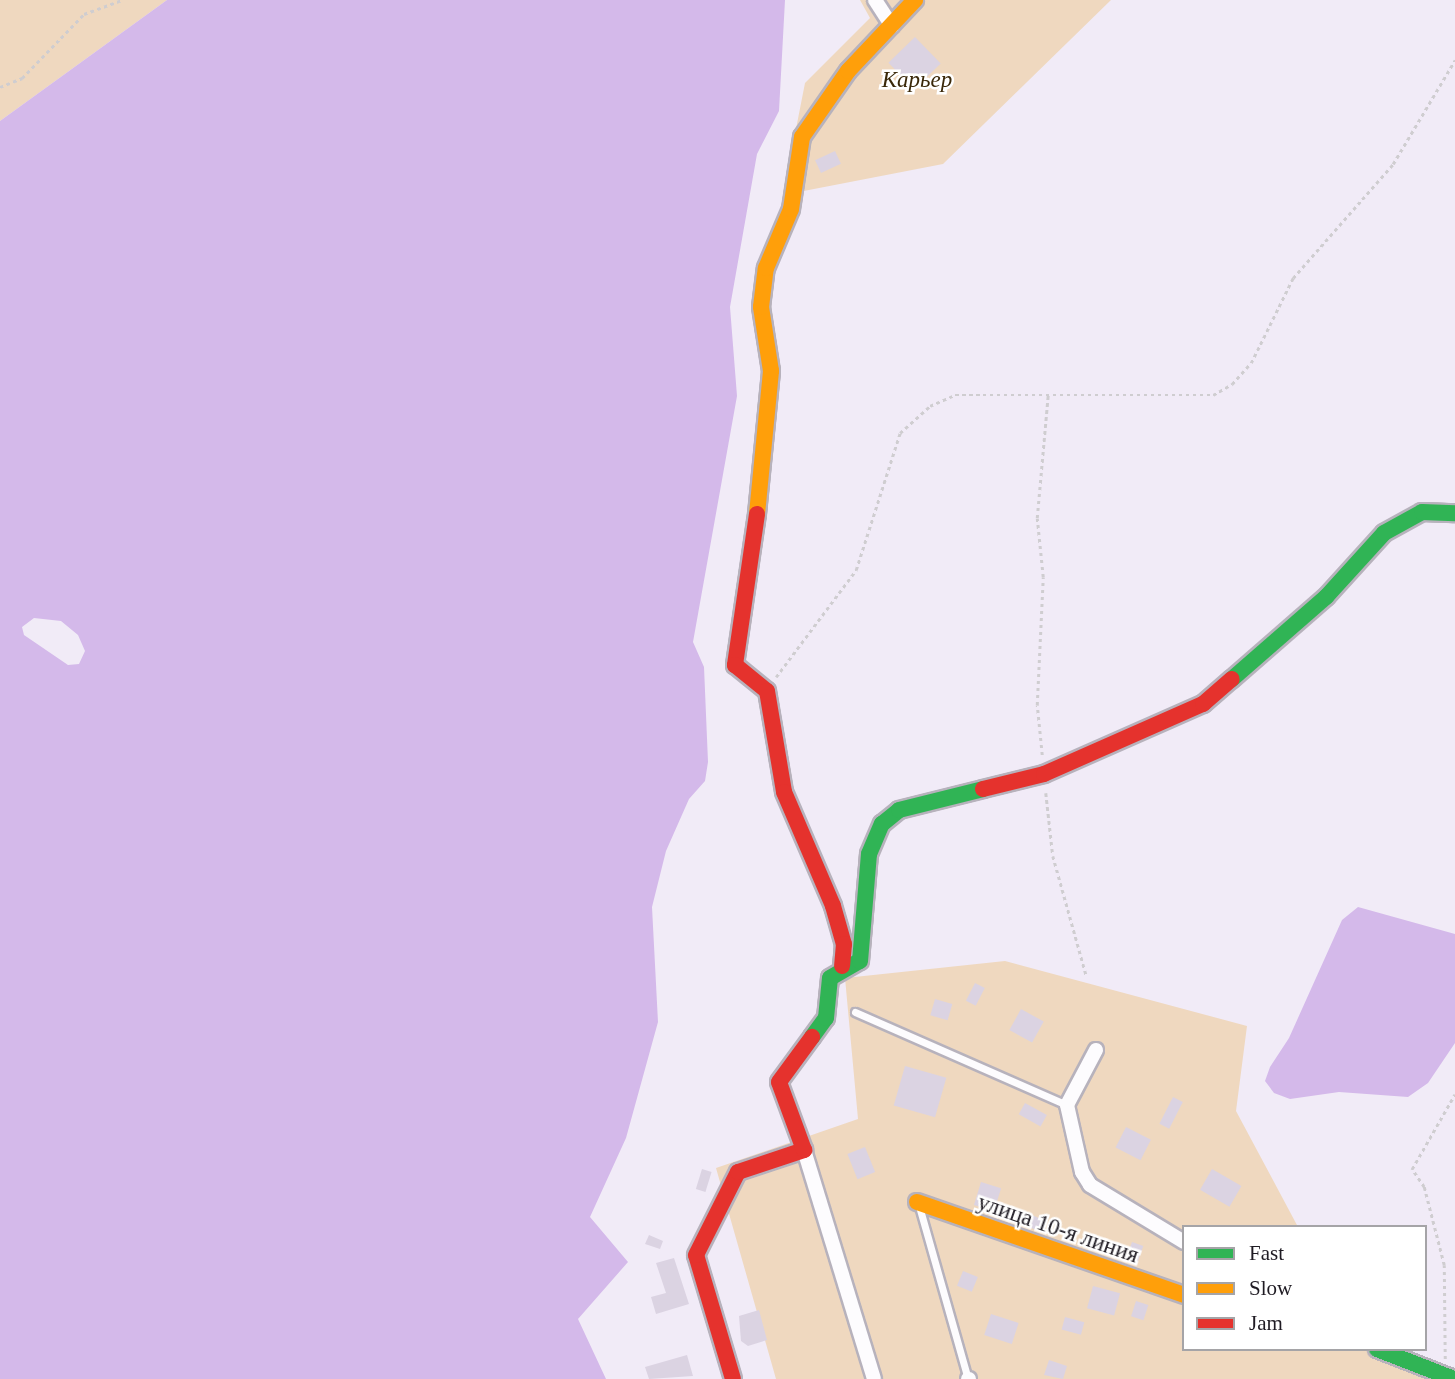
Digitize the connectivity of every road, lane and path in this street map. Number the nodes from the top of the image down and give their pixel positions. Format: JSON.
{"nodes":[{"id":1,"x":122,"y":0,"type":"edge"},
{"id":2,"x":875,"y":0,"type":"edge"},
{"id":3,"x":915,"y":0,"type":"edge"},
{"id":4,"x":891,"y":26,"type":"junction"},
{"id":5,"x":1455,"y":60,"type":"edge"},
{"id":6,"x":0,"y":87,"type":"edge"},
{"id":7,"x":1048,"y":394,"type":"junction"},
{"id":8,"x":1455,"y":513,"type":"edge"},
{"id":9,"x":766,"y":691,"type":"junction"},
{"id":10,"x":1044,"y":774,"type":"junction"},
{"id":11,"x":842,"y":966,"type":"junction"},
{"id":12,"x":1086,"y":974,"type":"dead end"},
{"id":13,"x":855,"y":1012,"type":"dead end"},
{"id":14,"x":1096,"y":1050,"type":"dead end"},
{"id":15,"x":1455,"y":1094,"type":"edge"},
{"id":16,"x":1067,"y":1105,"type":"junction"},
{"id":17,"x":804,"y":1150,"type":"junction"},
{"id":18,"x":918,"y":1202,"type":"joint"},
{"id":19,"x":1182,"y":1241,"type":"edge"},
{"id":20,"x":1182,"y":1294,"type":"edge"},
{"id":21,"x":1382,"y":1351,"type":"edge"},
{"id":22,"x":1450,"y":1377,"type":"edge"},
{"id":23,"x":733,"y":1379,"type":"edge"},
{"id":24,"x":874,"y":1379,"type":"edge"},
{"id":25,"x":968,"y":1379,"type":"edge"}],
"edges":[{"from":1,"to":6,"type":"path"},
{"from":2,"to":4,"type":"street"},
{"from":3,"to":4,"type":"street"},
{"from":4,"to":9,"type":"street"},
{"from":5,"to":7,"type":"path"},
{"from":7,"to":9,"type":"path"},
{"from":7,"to":10,"type":"path"},
{"from":8,"to":10,"type":"street"},
{"from":9,"to":11,"type":"street"},
{"from":10,"to":11,"type":"street"},
{"from":10,"to":12,"type":"path"},
{"from":11,"to":17,"type":"street"},
{"from":13,"to":16,"type":"lane"},
{"from":14,"to":16,"type":"street"},
{"from":15,"to":22,"type":"path"},
{"from":16,"to":19,"type":"street"},
{"from":17,"to":23,"type":"street"},
{"from":17,"to":24,"type":"street"},
{"from":18,"to":20,"type":"street","name":"улица 10-я линия"},
{"from":18,"to":25,"type":"lane"},
{"from":21,"to":22,"type":"street"}]}
